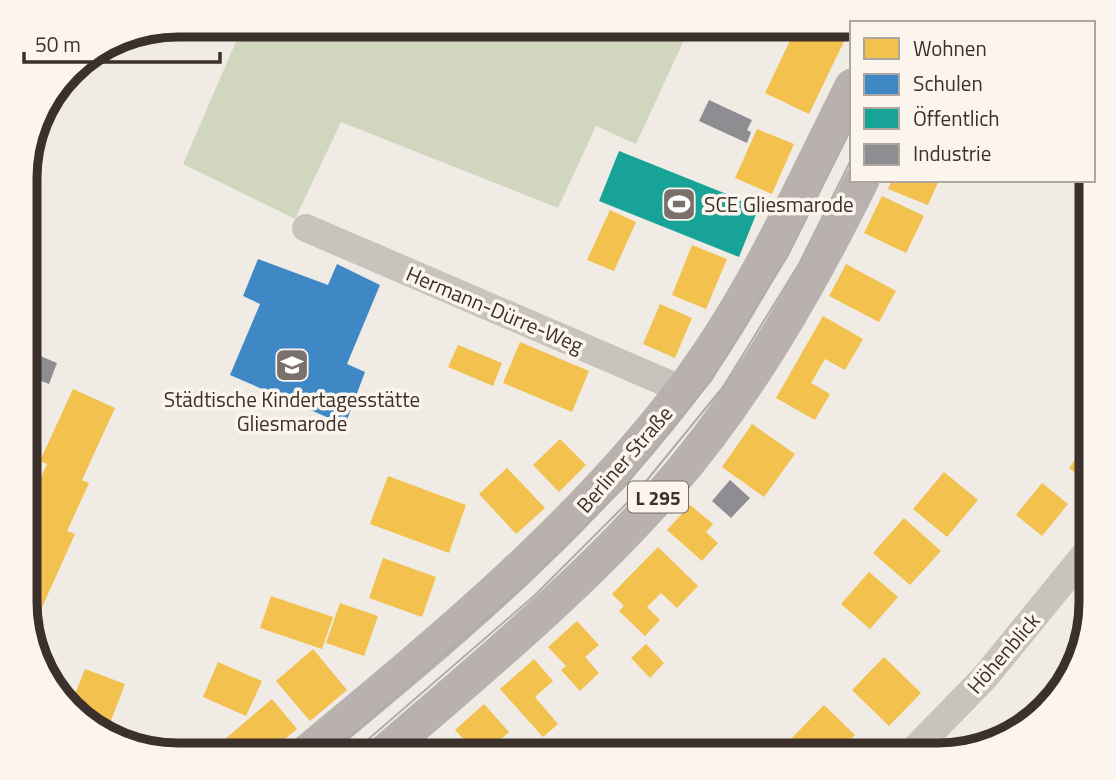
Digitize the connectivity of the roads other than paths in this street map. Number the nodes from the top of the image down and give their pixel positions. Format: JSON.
{"nodes":[{"id":1,"x":850,"y":90,"type":"edge"},
{"id":2,"x":861,"y":182,"type":"edge"},
{"id":3,"x":306,"y":228,"type":"dead end"},
{"id":4,"x":683,"y":390,"type":"junction"},
{"id":5,"x":1079,"y":562,"type":"edge"},
{"id":6,"x":317,"y":743,"type":"edge"},
{"id":7,"x":394,"y":743,"type":"edge"},
{"id":8,"x":921,"y":743,"type":"edge"}],
"edges":[{"from":1,"to":4,"type":"main road","name":"Berliner Straße","number":"L 295"},
{"from":2,"to":7,"type":"main road","number":"L 295"},
{"from":3,"to":4,"type":"street","name":"Hermann-Dürre-Weg"},
{"from":4,"to":6,"type":"main road","name":"Berliner Straße","number":"L 295"},
{"from":5,"to":8,"type":"street","name":"Höhenblick"}]}
